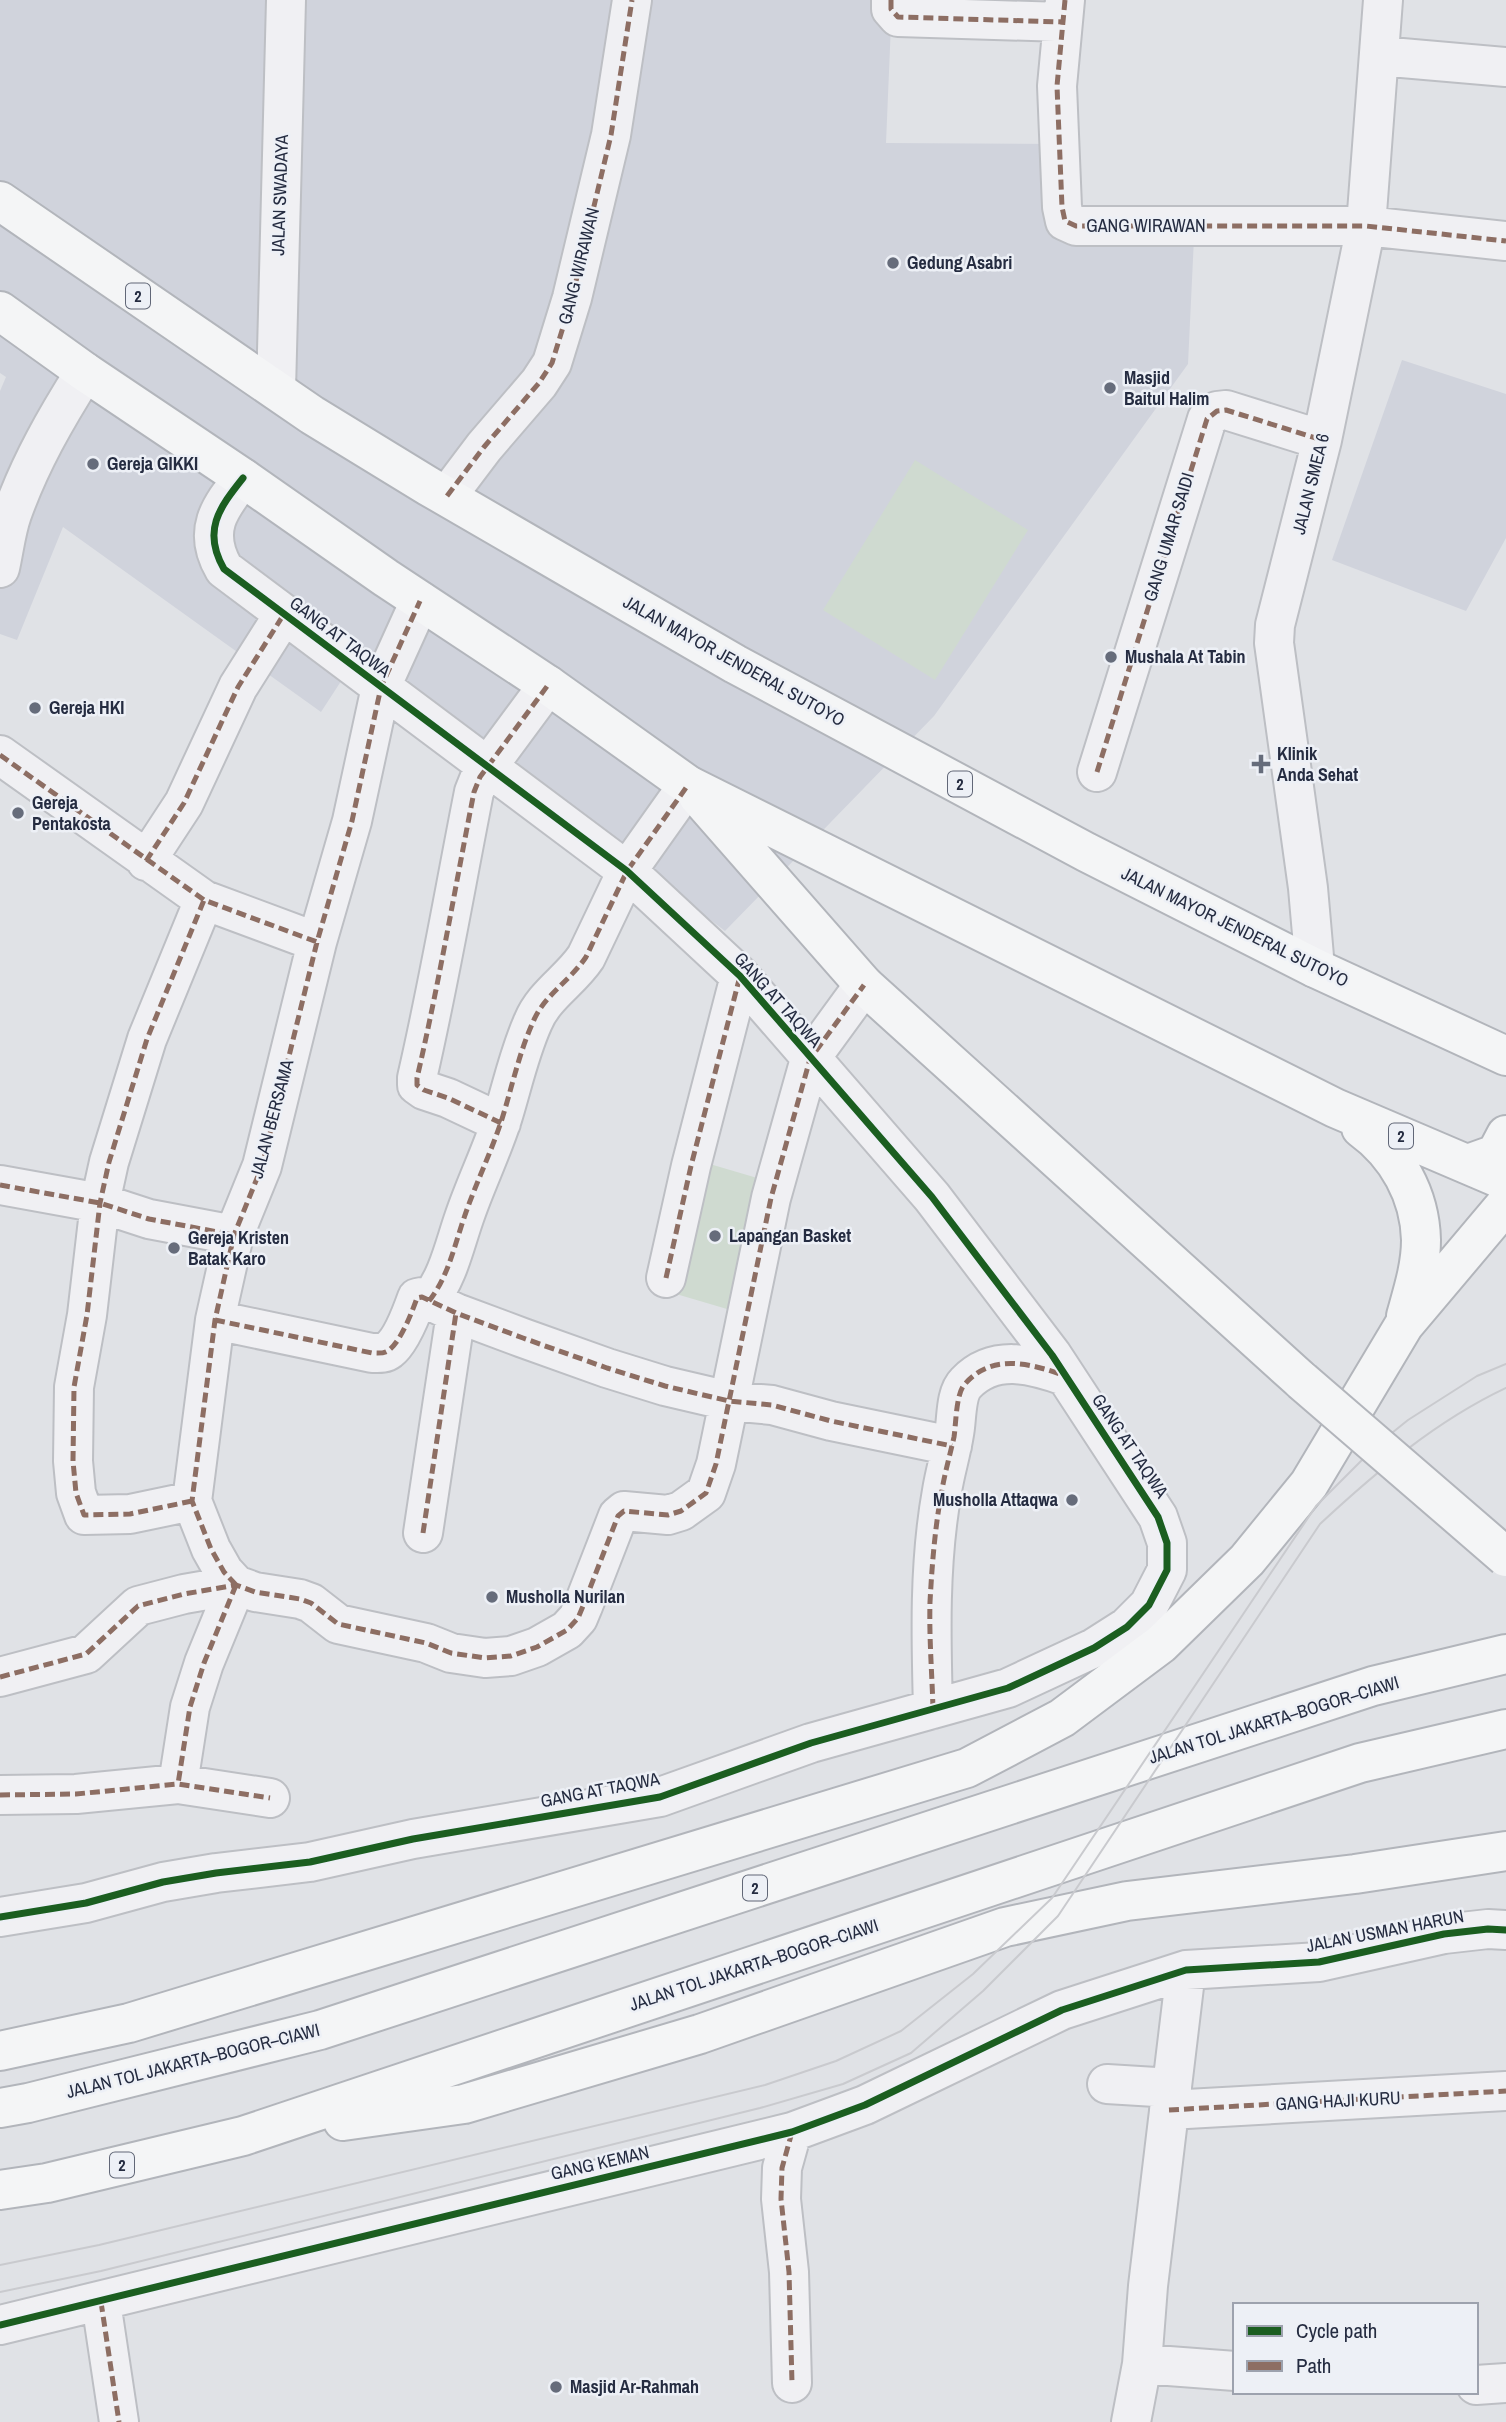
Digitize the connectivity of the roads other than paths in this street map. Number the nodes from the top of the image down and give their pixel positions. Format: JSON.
{"nodes":[{"id":1,"x":286,"y":0,"type":"edge"},
{"id":2,"x":632,"y":0,"type":"edge"},
{"id":3,"x":891,"y":0,"type":"edge"},
{"id":4,"x":1384,"y":0,"type":"edge"},
{"id":5,"x":1064,"y":11,"type":"edge"},
{"id":6,"x":1379,"y":56,"type":"junction"},
{"id":7,"x":1506,"y":67,"type":"edge"},
{"id":8,"x":0,"y":201,"type":"edge"},
{"id":9,"x":1366,"y":226,"type":"junction"},
{"id":10,"x":1506,"y":241,"type":"edge"},
{"id":11,"x":0,"y":311,"type":"edge"},
{"id":12,"x":85,"y":372,"type":"junction"},
{"id":13,"x":276,"y":390,"type":"junction"},
{"id":14,"x":1322,"y":440,"type":"junction"},
{"id":15,"x":243,"y":478,"type":"junction"},
{"id":16,"x":447,"y":496,"type":"junction"},
{"id":17,"x":0,"y":568,"type":"edge"},
{"id":18,"x":420,"y":601,"type":"junction"},
{"id":19,"x":284,"y":614,"type":"junction"},
{"id":20,"x":548,"y":685,"type":"junction"},
{"id":21,"x":381,"y":687,"type":"junction"},
{"id":22,"x":0,"y":755,"type":"edge"},
{"id":23,"x":489,"y":767,"type":"junction"},
{"id":24,"x":1097,"y":772,"type":"dead end"},
{"id":25,"x":688,"y":785,"type":"junction"},
{"id":26,"x":146,"y":861,"type":"junction"},
{"id":27,"x":627,"y":871,"type":"junction"},
{"id":28,"x":204,"y":900,"type":"junction"},
{"id":29,"x":317,"y":942,"type":"junction"},
{"id":30,"x":1315,"y":968,"type":"junction"},
{"id":31,"x":740,"y":976,"type":"junction"},
{"id":32,"x":864,"y":985,"type":"junction"},
{"id":33,"x":1506,"y":1056,"type":"edge"},
{"id":34,"x":810,"y":1059,"type":"junction"},
{"id":35,"x":1335,"y":1108,"type":"junction"},
{"id":36,"x":501,"y":1123,"type":"junction"},
{"id":37,"x":1506,"y":1135,"type":"edge"},
{"id":38,"x":1468,"y":1164,"type":"junction"},
{"id":39,"x":1506,"y":1181,"type":"edge"},
{"id":40,"x":0,"y":1185,"type":"edge"},
{"id":41,"x":100,"y":1203,"type":"junction"},
{"id":42,"x":1506,"y":1204,"type":"edge"},
{"id":43,"x":234,"y":1235,"type":"junction"},
{"id":44,"x":666,"y":1278,"type":"dead end"},
{"id":45,"x":443,"y":1307,"type":"junction"},
{"id":46,"x":215,"y":1320,"type":"junction"},
{"id":47,"x":1404,"y":1325,"type":"junction"},
{"id":48,"x":1065,"y":1376,"type":"junction"},
{"id":49,"x":729,"y":1401,"type":"junction"},
{"id":50,"x":952,"y":1446,"type":"junction"},
{"id":51,"x":192,"y":1501,"type":"junction"},
{"id":52,"x":423,"y":1533,"type":"dead end"},
{"id":53,"x":1506,"y":1557,"type":"edge"},
{"id":54,"x":236,"y":1585,"type":"junction"},
{"id":55,"x":1506,"y":1654,"type":"edge"},
{"id":56,"x":0,"y":1677,"type":"edge"},
{"id":57,"x":933,"y":1709,"type":"junction"},
{"id":58,"x":1506,"y":1729,"type":"edge"},
{"id":59,"x":178,"y":1784,"type":"junction"},
{"id":60,"x":0,"y":1794,"type":"edge"},
{"id":61,"x":270,"y":1798,"type":"dead end"},
{"id":62,"x":1506,"y":1851,"type":"edge"},
{"id":63,"x":0,"y":1917,"type":"edge"},
{"id":64,"x":1506,"y":1930,"type":"edge"},
{"id":65,"x":1186,"y":1970,"type":"junction"},
{"id":66,"x":0,"y":2051,"type":"edge"},
{"id":67,"x":1107,"y":2084,"type":"dead end"},
{"id":68,"x":1506,"y":2091,"type":"edge"},
{"id":69,"x":1171,"y":2099,"type":"junction"},
{"id":70,"x":0,"y":2108,"type":"edge"},
{"id":71,"x":792,"y":2132,"type":"junction"},
{"id":72,"x":243,"y":2136,"type":"junction"},
{"id":73,"x":0,"y":2190,"type":"edge"},
{"id":74,"x":101,"y":2302,"type":"junction"},
{"id":75,"x":0,"y":2325,"type":"edge"},
{"id":76,"x":1142,"y":2364,"type":"junction"},
{"id":77,"x":1233,"y":2371,"type":"edge"},
{"id":78,"x":792,"y":2383,"type":"dead end"},
{"id":79,"x":1506,"y":2383,"type":"edge"},
{"id":80,"x":1478,"y":2385,"type":"edge"},
{"id":81,"x":119,"y":2422,"type":"edge"},
{"id":82,"x":1131,"y":2422,"type":"edge"}],
"edges":[{"from":1,"to":13,"type":"street","name":"JALAN SWADAYA"},
{"from":2,"to":16,"type":"street","name":"GANG WIRAWAN"},
{"from":3,"to":5,"type":"street"},
{"from":4,"to":6,"type":"street","name":"JALAN SMEA 6"},
{"from":5,"to":9,"type":"street","name":"GANG WIRAWAN"},
{"from":6,"to":7,"type":"street"},
{"from":6,"to":9,"type":"street","name":"JALAN SMEA 6"},
{"from":8,"to":13,"type":"highway","name":"JALAN MAYOR JENDERAL SUTOYO","number":"2"},
{"from":9,"to":10,"type":"street"},
{"from":9,"to":14,"type":"street","name":"JALAN SMEA 6"},
{"from":11,"to":12,"type":"highway","number":"2"},
{"from":12,"to":15,"type":"highway","number":"2"},
{"from":12,"to":17,"type":"street"},
{"from":13,"to":16,"type":"highway","name":"JALAN MAYOR JENDERAL SUTOYO","number":"2"},
{"from":14,"to":24,"type":"street","name":"GANG UMAR SAIDI"},
{"from":14,"to":30,"type":"street","name":"JALAN SMEA 6"},
{"from":15,"to":18,"type":"highway","number":"2"},
{"from":15,"to":19,"type":"street","name":"GANG AT TAQWA"},
{"from":16,"to":30,"type":"highway","name":"JALAN MAYOR JENDERAL SUTOYO","number":"2"},
{"from":18,"to":20,"type":"highway","number":"2"},
{"from":18,"to":21,"type":"street","name":"JALAN BERSAMA"},
{"from":19,"to":21,"type":"street","name":"GANG AT TAQWA"},
{"from":19,"to":26,"type":"street"},
{"from":20,"to":23,"type":"street"},
{"from":20,"to":25,"type":"highway","number":"2"},
{"from":21,"to":23,"type":"street","name":"GANG AT TAQWA"},
{"from":21,"to":29,"type":"street","name":"JALAN BERSAMA"},
{"from":22,"to":26,"type":"street"},
{"from":23,"to":27,"type":"street","name":"GANG AT TAQWA"},
{"from":23,"to":36,"type":"street"},
{"from":25,"to":27,"type":"street"},
{"from":25,"to":32,"type":"highway"},
{"from":25,"to":35,"type":"highway","number":"2"},
{"from":26,"to":28,"type":"street"},
{"from":27,"to":31,"type":"street","name":"GANG AT TAQWA"},
{"from":27,"to":36,"type":"street"},
{"from":28,"to":29,"type":"street"},
{"from":28,"to":41,"type":"street"},
{"from":29,"to":43,"type":"street","name":"JALAN BERSAMA"},
{"from":30,"to":33,"type":"highway","name":"JALAN MAYOR JENDERAL SUTOYO","number":"2"},
{"from":31,"to":34,"type":"street","name":"GANG AT TAQWA"},
{"from":31,"to":44,"type":"street"},
{"from":32,"to":34,"type":"street"},
{"from":32,"to":53,"type":"highway","bridge":true},
{"from":34,"to":48,"type":"street","name":"GANG AT TAQWA"},
{"from":34,"to":49,"type":"street"},
{"from":35,"to":38,"type":"highway","number":"2"},
{"from":35,"to":47,"type":"highway"},
{"from":36,"to":45,"type":"street"},
{"from":37,"to":38,"type":"highway"},
{"from":38,"to":39,"type":"highway","number":"2"},
{"from":40,"to":41,"type":"street"},
{"from":41,"to":43,"type":"street"},
{"from":41,"to":51,"type":"street"},
{"from":42,"to":47,"type":"highway"},
{"from":43,"to":46,"type":"street","name":"JALAN BERSAMA"},
{"from":45,"to":46,"type":"street"},
{"from":45,"to":49,"type":"street"},
{"from":45,"to":52,"type":"street"},
{"from":46,"to":51,"type":"street","name":"JALAN BERSAMA"},
{"from":47,"to":66,"type":"highway"},
{"from":48,"to":50,"type":"street"},
{"from":48,"to":57,"type":"street","name":"GANG AT TAQWA"},
{"from":49,"to":50,"type":"street"},
{"from":49,"to":54,"type":"street"},
{"from":50,"to":57,"type":"street"},
{"from":51,"to":54,"type":"street","name":"JALAN BERSAMA"},
{"from":54,"to":56,"type":"street"},
{"from":54,"to":59,"type":"street"},
{"from":55,"to":70,"type":"highway","name":"JALAN TOL JAKARTA–BOGOR–CIAWI","number":"2"},
{"from":57,"to":63,"type":"street","name":"GANG AT TAQWA"},
{"from":58,"to":72,"type":"highway","name":"JALAN TOL JAKARTA–BOGOR–CIAWI","number":"2"},
{"from":59,"to":60,"type":"street"},
{"from":59,"to":61,"type":"street"},
{"from":62,"to":72,"type":"highway"},
{"from":64,"to":65,"type":"street","name":"JALAN USMAN HARUN"},
{"from":65,"to":69,"type":"street"},
{"from":65,"to":71,"type":"street","name":"GANG KEMAN"},
{"from":67,"to":69,"type":"street","name":"GANG HAJI KURU"},
{"from":68,"to":69,"type":"street","name":"GANG HAJI KURU"},
{"from":69,"to":76,"type":"street"},
{"from":71,"to":74,"type":"street","name":"GANG KEMAN"},
{"from":71,"to":78,"type":"street"},
{"from":72,"to":73,"type":"highway","name":"JALAN TOL JAKARTA–BOGOR–CIAWI","number":"2"},
{"from":74,"to":75,"type":"street","name":"GANG KEMAN"},
{"from":74,"to":81,"type":"street"},
{"from":76,"to":77,"type":"street"},
{"from":76,"to":82,"type":"street"},
{"from":79,"to":80,"type":"street"}]}
